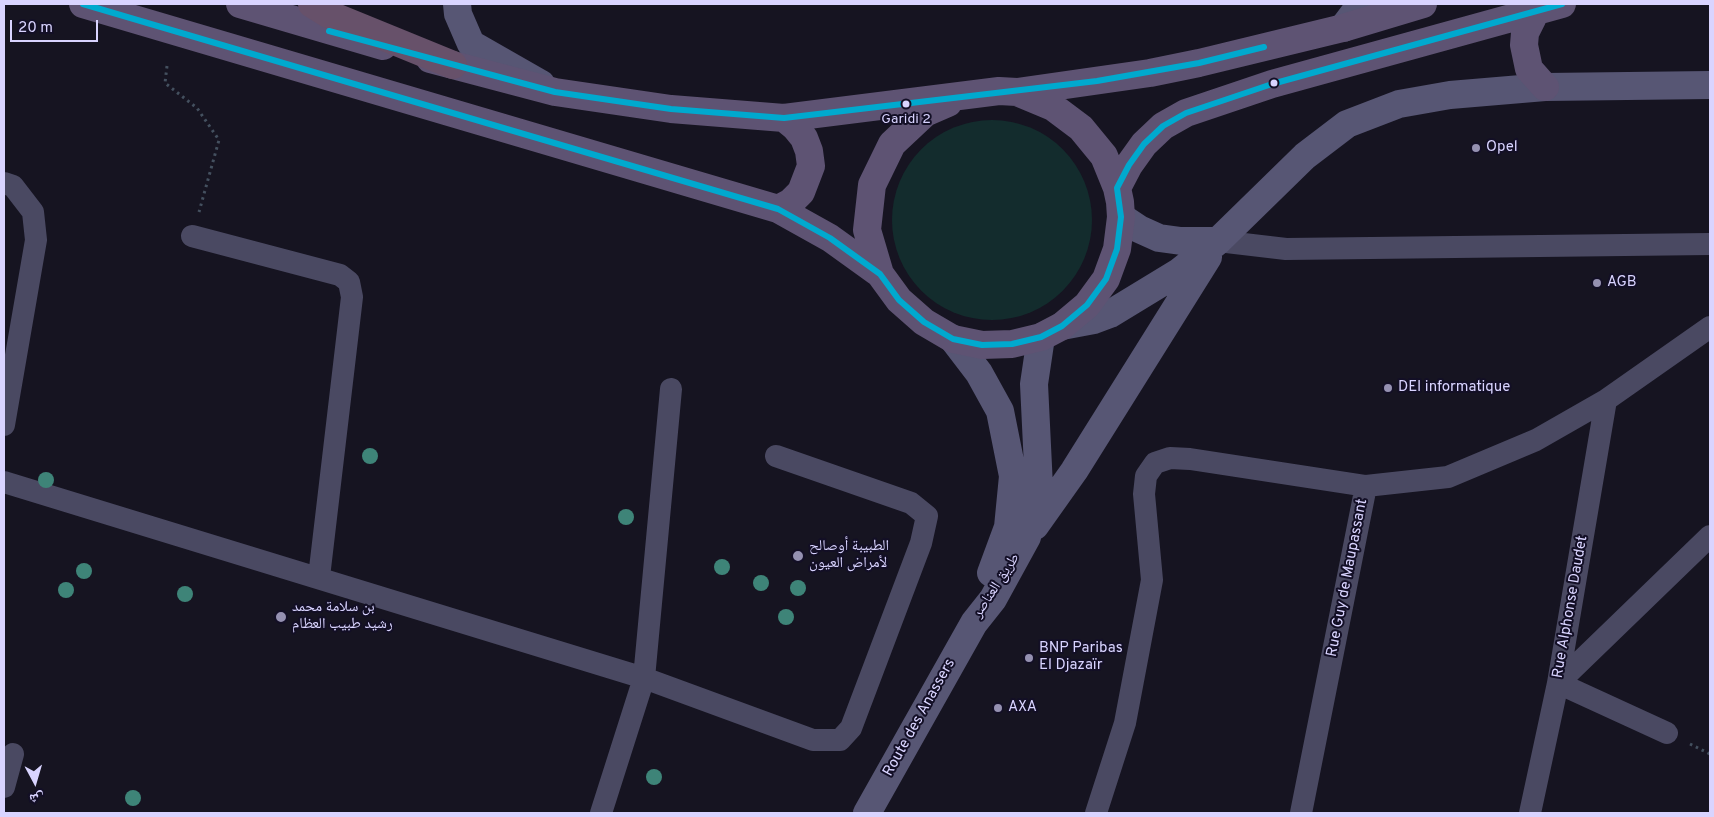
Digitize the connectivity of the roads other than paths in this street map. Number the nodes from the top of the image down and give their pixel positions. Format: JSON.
{"nodes":[{"id":1,"x":82,"y":4,"type":"edge"},
{"id":2,"x":240,"y":4,"type":"edge"},
{"id":3,"x":312,"y":4,"type":"edge"},
{"id":4,"x":457,"y":4,"type":"edge"},
{"id":5,"x":1361,"y":4,"type":"edge"},
{"id":6,"x":1423,"y":4,"type":"edge"},
{"id":7,"x":1562,"y":4,"type":"edge"},
{"id":8,"x":1536,"y":11,"type":"junction"},
{"id":9,"x":1343,"y":28,"type":"junction"},
{"id":10,"x":454,"y":65,"type":"junction"},
{"id":11,"x":1710,"y":85,"type":"edge"},
{"id":12,"x":1544,"y":87,"type":"junction"},
{"id":13,"x":555,"y":92,"type":"junction"},
{"id":14,"x":1017,"y":92,"type":"junction"},
{"id":15,"x":961,"y":97,"type":"junction"},
{"id":16,"x":784,"y":118,"type":"junction"},
{"id":17,"x":4,"y":183,"type":"edge"},
{"id":18,"x":1117,"y":188,"type":"junction"},
{"id":19,"x":778,"y":209,"type":"junction"},
{"id":20,"x":1121,"y":217,"type":"junction"},
{"id":21,"x":192,"y":236,"type":"road end"},
{"id":22,"x":1218,"y":241,"type":"junction"},
{"id":23,"x":1710,"y":244,"type":"edge"},
{"id":24,"x":880,"y":274,"type":"junction"},
{"id":25,"x":1710,"y":327,"type":"edge"},
{"id":26,"x":1051,"y":331,"type":"junction"},
{"id":27,"x":953,"y":339,"type":"junction"},
{"id":28,"x":671,"y":389,"type":"dead end"},
{"id":29,"x":1606,"y":400,"type":"junction"},
{"id":30,"x":4,"y":425,"type":"edge"},
{"id":31,"x":776,"y":456,"type":"dead end"},
{"id":32,"x":4,"y":482,"type":"edge"},
{"id":33,"x":1366,"y":486,"type":"junction"},
{"id":34,"x":1710,"y":536,"type":"edge"},
{"id":35,"x":1027,"y":537,"type":"junction"},
{"id":36,"x":318,"y":577,"type":"junction"},
{"id":37,"x":974,"y":623,"type":"junction"},
{"id":38,"x":644,"y":678,"type":"junction"},
{"id":39,"x":1558,"y":683,"type":"junction"},
{"id":40,"x":1667,"y":733,"type":"dead end"},
{"id":41,"x":13,"y":754,"type":"dead end"},
{"id":42,"x":4,"y":787,"type":"edge"},
{"id":43,"x":600,"y":813,"type":"edge"},
{"id":44,"x":866,"y":813,"type":"edge"},
{"id":45,"x":1096,"y":813,"type":"edge"},
{"id":46,"x":1301,"y":813,"type":"edge"},
{"id":47,"x":1530,"y":813,"type":"edge"}],
"edges":[{"from":1,"to":19,"type":"main road"},
{"from":2,"to":10,"type":"main road"},
{"from":3,"to":10,"type":"highway"},
{"from":4,"to":13,"type":"main road"},
{"from":5,"to":9,"type":"main road"},
{"from":6,"to":9,"type":"main road"},
{"from":7,"to":8,"type":"main road"},
{"from":8,"to":12,"type":"main road"},
{"from":8,"to":18,"type":"main road"},
{"from":9,"to":14,"type":"main road"},
{"from":10,"to":13,"type":"main road"},
{"from":11,"to":12,"type":"main road"},
{"from":12,"to":22,"type":"main road"},
{"from":13,"to":16,"type":"main road"},
{"from":14,"to":15,"type":"main road"},
{"from":14,"to":18,"type":"main road"},
{"from":15,"to":16,"type":"main road"},
{"from":15,"to":24,"type":"main road"},
{"from":16,"to":19,"type":"main road"},
{"from":17,"to":30,"type":"street"},
{"from":18,"to":20,"type":"main road"},
{"from":19,"to":24,"type":"main road"},
{"from":20,"to":22,"type":"main road"},
{"from":20,"to":26,"type":"main road"},
{"from":21,"to":36,"type":"street"},
{"from":22,"to":23,"type":"street"},
{"from":22,"to":26,"type":"main road"},
{"from":22,"to":35,"type":"main road"},
{"from":24,"to":27,"type":"main road"},
{"from":25,"to":29,"type":"street","name":"Rue Guy de Maupassant"},
{"from":26,"to":27,"type":"main road"},
{"from":26,"to":35,"type":"main road","name":"طريق العناصر"},
{"from":27,"to":37,"type":"main road","name":"طريق العناصر"},
{"from":28,"to":38,"type":"street"},
{"from":29,"to":33,"type":"street","name":"Rue Guy de Maupassant"},
{"from":29,"to":39,"type":"street","name":"Rue Alphonse Daudet"},
{"from":31,"to":38,"type":"street"},
{"from":32,"to":36,"type":"street"},
{"from":33,"to":45,"type":"street"},
{"from":33,"to":46,"type":"street","name":"Rue Guy de Maupassant"},
{"from":34,"to":39,"type":"street"},
{"from":35,"to":37,"type":"main road","name":"طريق العناصر"},
{"from":36,"to":38,"type":"street"},
{"from":37,"to":44,"type":"main road","name":"Route des Anassers"},
{"from":38,"to":43,"type":"street"},
{"from":39,"to":40,"type":"street"},
{"from":39,"to":47,"type":"street","name":"Rue Alphonse Daudet"},
{"from":41,"to":42,"type":"street"}]}
